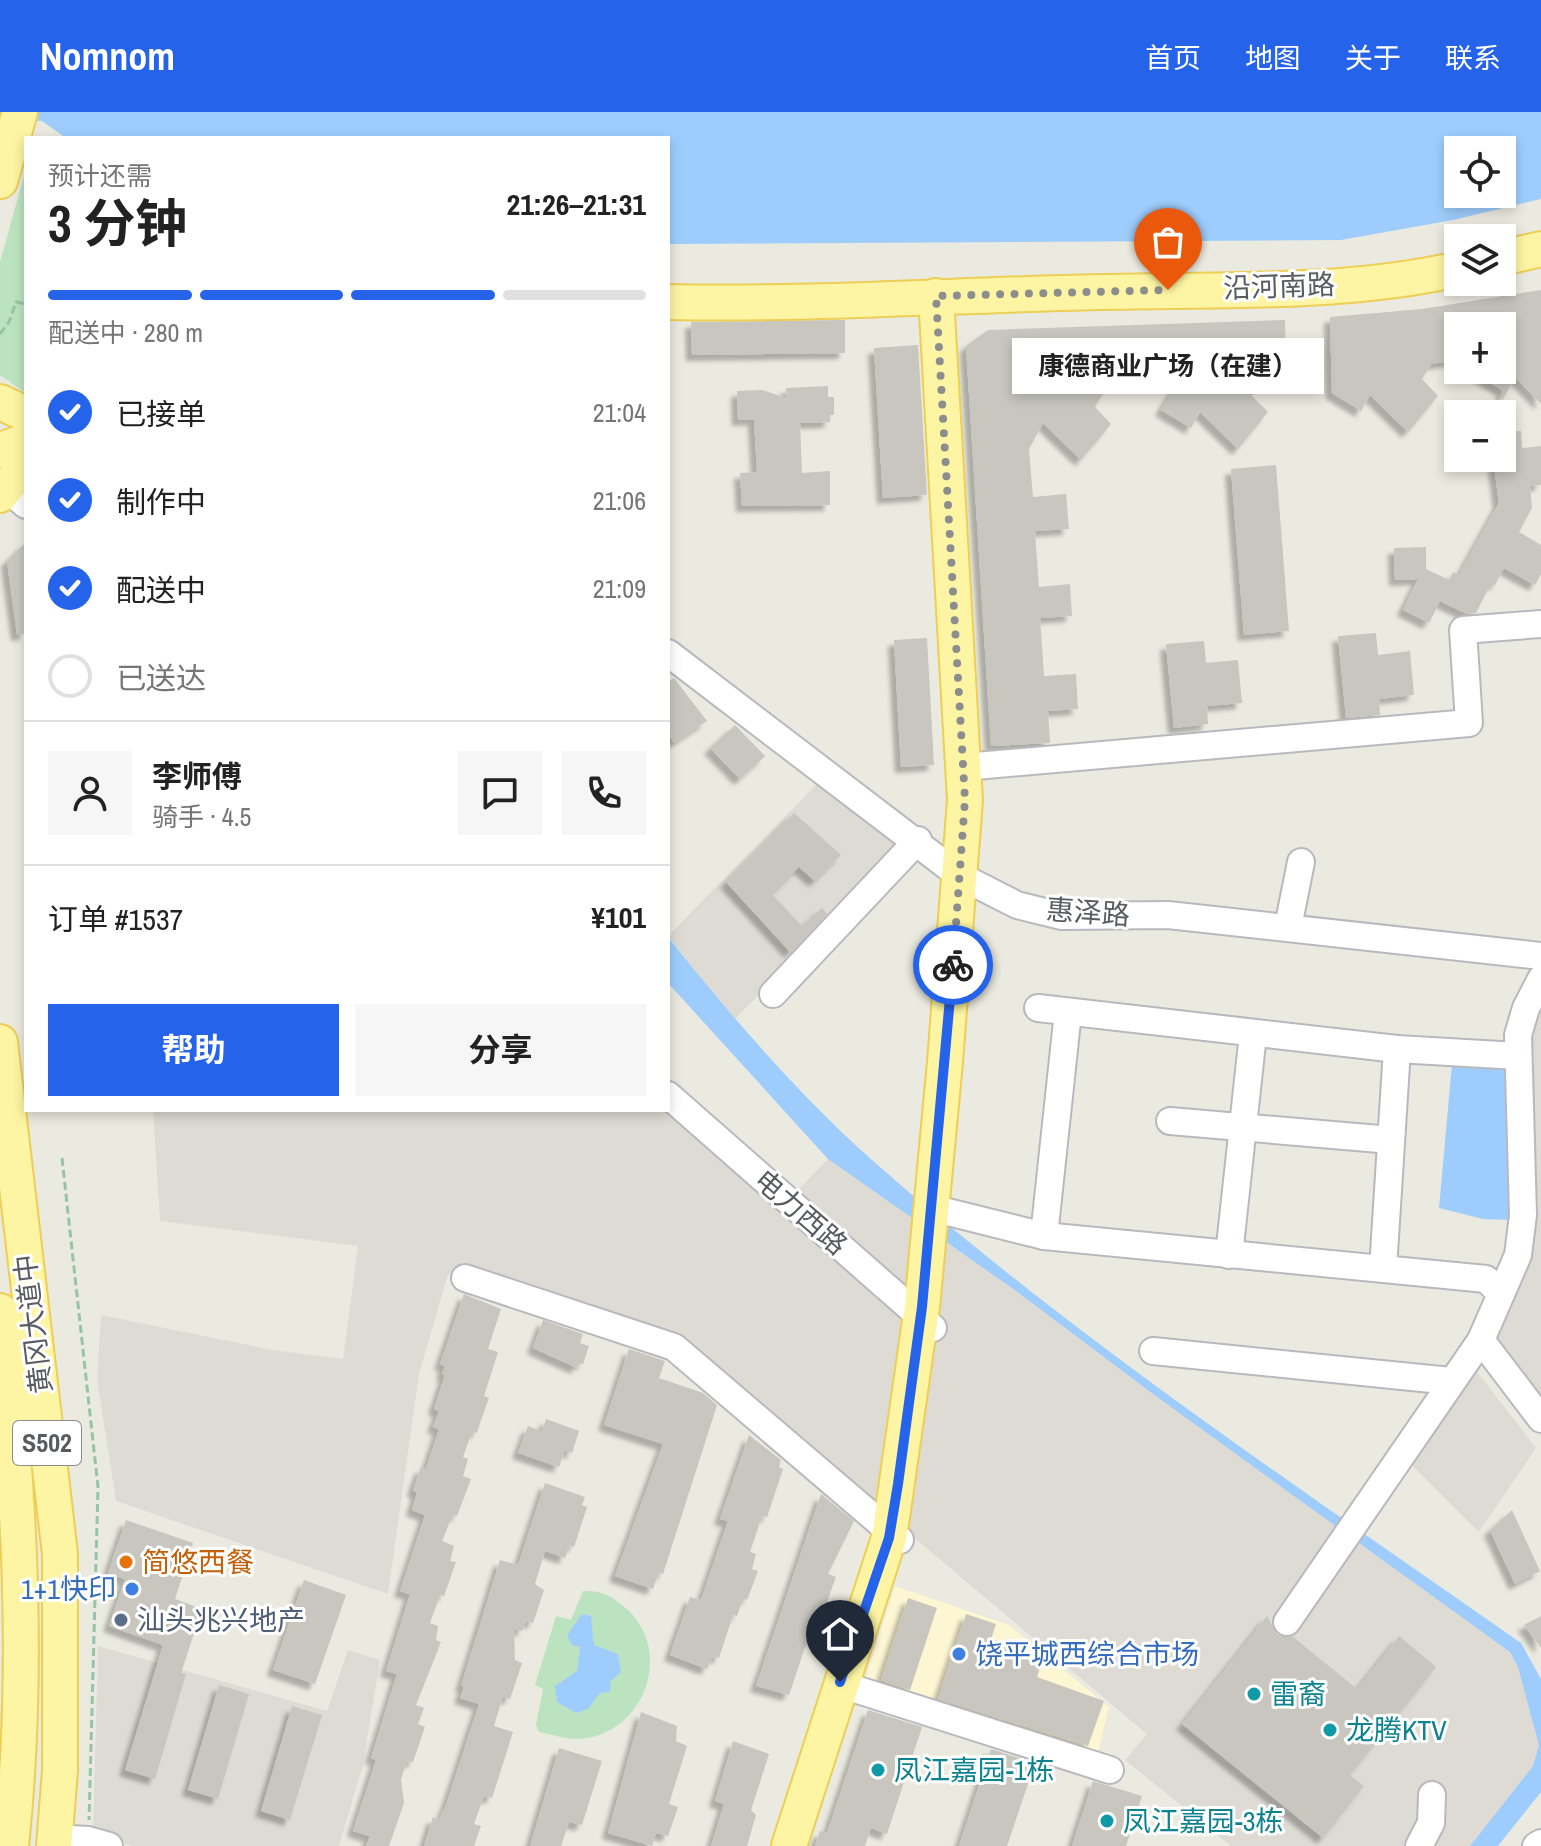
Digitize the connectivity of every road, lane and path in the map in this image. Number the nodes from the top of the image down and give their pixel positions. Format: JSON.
{"nodes":[{"id":1,"x":20,"y":112,"type":"edge"},
{"id":2,"x":4,"y":165,"type":"edge"},
{"id":3,"x":1541,"y":249,"type":"edge"},
{"id":4,"x":1516,"y":255,"type":"edge"},
{"id":5,"x":1444,"y":271,"type":"edge"},
{"id":6,"x":943,"y":296,"type":"junction"},
{"id":7,"x":670,"y":302,"type":"edge"},
{"id":8,"x":24,"y":304,"type":"edge"},
{"id":9,"x":0,"y":334,"type":"edge"},
{"id":10,"x":0,"y":402,"type":"edge"},
{"id":11,"x":24,"y":413,"type":"edge"},
{"id":12,"x":24,"y":442,"type":"edge"},
{"id":13,"x":0,"y":450,"type":"edge"},
{"id":14,"x":1541,"y":624,"type":"edge"},
{"id":15,"x":670,"y":654,"type":"edge"},
{"id":16,"x":970,"y":767,"type":"junction"},
{"id":17,"x":918,"y":840,"type":"junction"},
{"id":18,"x":1301,"y":862,"type":"dead end"},
{"id":19,"x":968,"y":881,"type":"junction"},
{"id":20,"x":1288,"y":927,"type":"junction"},
{"id":21,"x":1541,"y":956,"type":"edge"},
{"id":22,"x":1541,"y":979,"type":"edge"},
{"id":23,"x":773,"y":994,"type":"dead end"},
{"id":24,"x":1038,"y":1008,"type":"dead end"},
{"id":25,"x":1068,"y":1012,"type":"junction"},
{"id":26,"x":1253,"y":1034,"type":"junction"},
{"id":27,"x":0,"y":1042,"type":"edge"},
{"id":28,"x":1397,"y":1049,"type":"junction"},
{"id":29,"x":1518,"y":1056,"type":"junction"},
{"id":30,"x":670,"y":1097,"type":"edge"},
{"id":31,"x":1170,"y":1121,"type":"dead end"},
{"id":32,"x":1391,"y":1140,"type":"junction"},
{"id":33,"x":62,"y":1158,"type":"dead end"},
{"id":34,"x":944,"y":1211,"type":"junction"},
{"id":35,"x":1044,"y":1236,"type":"junction"},
{"id":36,"x":1229,"y":1255,"type":"junction"},
{"id":37,"x":1383,"y":1269,"type":"junction"},
{"id":38,"x":465,"y":1278,"type":"dead end"},
{"id":39,"x":1501,"y":1294,"type":"junction"},
{"id":40,"x":0,"y":1311,"type":"edge"},
{"id":41,"x":927,"y":1323,"type":"junction"},
{"id":42,"x":1481,"y":1340,"type":"junction"},
{"id":43,"x":1153,"y":1351,"type":"dead end"},
{"id":44,"x":1451,"y":1381,"type":"junction"},
{"id":45,"x":1541,"y":1419,"type":"edge"},
{"id":46,"x":7,"y":1453,"type":"edge"},
{"id":47,"x":897,"y":1537,"type":"junction"},
{"id":48,"x":10,"y":1565,"type":"edge"},
{"id":49,"x":1287,"y":1622,"type":"dead end"},
{"id":50,"x":855,"y":1689,"type":"junction"},
{"id":51,"x":9,"y":1768,"type":"edge"},
{"id":52,"x":1110,"y":1770,"type":"dead end"},
{"id":53,"x":1432,"y":1795,"type":"dead end"},
{"id":54,"x":76,"y":1840,"type":"edge"},
{"id":55,"x":1541,"y":1843,"type":"edge"},
{"id":56,"x":11,"y":1846,"type":"edge"},
{"id":57,"x":789,"y":1846,"type":"edge"},
{"id":58,"x":806,"y":1846,"type":"edge"},
{"id":59,"x":1419,"y":1846,"type":"edge"},
{"id":60,"x":1536,"y":1846,"type":"edge"}],
"edges":[{"from":1,"to":2,"type":"main road"},
{"from":3,"to":4,"type":"main road"},
{"from":5,"to":6,"type":"main road","name":"沿河南路"},
{"from":6,"to":7,"type":"main road","name":"沿河南路"},
{"from":6,"to":16,"type":"main road"},
{"from":8,"to":9,"type":"path"},
{"from":10,"to":11,"type":"main road"},
{"from":12,"to":13,"type":"main road"},
{"from":14,"to":16,"type":"street"},
{"from":15,"to":17,"type":"street","name":"惠泽路"},
{"from":16,"to":19,"type":"main road"},
{"from":17,"to":19,"type":"street","name":"惠泽路"},
{"from":17,"to":23,"type":"street"},
{"from":18,"to":20,"type":"street"},
{"from":19,"to":20,"type":"street","name":"惠泽路"},
{"from":19,"to":34,"type":"main road"},
{"from":19,"to":41,"type":"main road"},
{"from":20,"to":21,"type":"street","name":"惠泽路"},
{"from":22,"to":29,"type":"street"},
{"from":24,"to":25,"type":"street"},
{"from":25,"to":26,"type":"street"},
{"from":25,"to":35,"type":"street"},
{"from":26,"to":28,"type":"street"},
{"from":26,"to":36,"type":"street"},
{"from":27,"to":54,"type":"main road","name":"黄冈大道中","number":"S502"},
{"from":28,"to":29,"type":"street"},
{"from":28,"to":32,"type":"street"},
{"from":29,"to":39,"type":"street"},
{"from":30,"to":41,"type":"street","name":"电力西路"},
{"from":31,"to":32,"type":"street"},
{"from":32,"to":37,"type":"street"},
{"from":33,"to":54,"type":"path"},
{"from":34,"to":35,"type":"street"},
{"from":34,"to":41,"type":"main road"},
{"from":35,"to":36,"type":"street"},
{"from":36,"to":37,"type":"street"},
{"from":37,"to":39,"type":"street"},
{"from":38,"to":47,"type":"street"},
{"from":39,"to":42,"type":"street"},
{"from":40,"to":46,"type":"main road","name":"黄冈大道中","number":"S502"},
{"from":41,"to":47,"type":"main road"},
{"from":42,"to":44,"type":"street"},
{"from":42,"to":45,"type":"street"},
{"from":43,"to":44,"type":"street"},
{"from":44,"to":49,"type":"street"},
{"from":46,"to":48,"type":"main road","name":"黄冈大道中","number":"S502"},
{"from":47,"to":50,"type":"main road"},
{"from":47,"to":57,"type":"main road"},
{"from":48,"to":51,"type":"main road","name":"黄冈大道中","number":"S502"},
{"from":50,"to":52,"type":"street"},
{"from":50,"to":58,"type":"main road"},
{"from":51,"to":56,"type":"main road","name":"黄冈大道中","number":"S502"},
{"from":53,"to":59,"type":"street"},
{"from":55,"to":60,"type":"street"}]}
